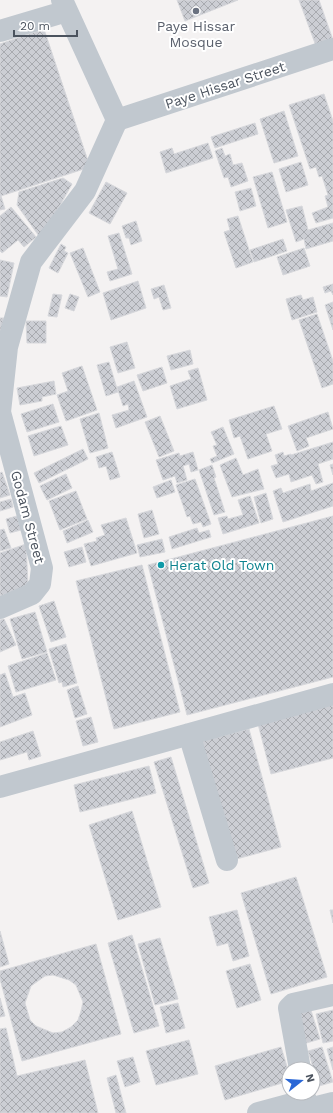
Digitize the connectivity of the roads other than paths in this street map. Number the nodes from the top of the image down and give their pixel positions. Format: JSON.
{"nodes":[{"id":1,"x":65,"y":6,"type":"edge"},
{"id":2,"x":0,"y":31,"type":"edge"},
{"id":3,"x":333,"y":49,"type":"edge"},
{"id":4,"x":117,"y":120,"type":"junction"},
{"id":5,"x":0,"y":608,"type":"edge"},
{"id":6,"x":333,"y":694,"type":"edge"},
{"id":7,"x":188,"y":734,"type":"junction"},
{"id":8,"x":0,"y":787,"type":"edge"},
{"id":9,"x":227,"y":860,"type":"dead end"},
{"id":10,"x":333,"y":995,"type":"edge"},
{"id":11,"x":299,"y":1061,"type":"edge"},
{"id":12,"x":291,"y":1101,"type":"edge"},
{"id":13,"x":306,"y":1101,"type":"edge"},
{"id":14,"x":333,"y":1103,"type":"edge"},
{"id":15,"x":258,"y":1113,"type":"edge"}],
"edges":[{"from":1,"to":2,"type":"street"},
{"from":1,"to":4,"type":"street"},
{"from":3,"to":4,"type":"street","name":"Paye Hissar Street"},
{"from":4,"to":5,"type":"street","name":"Godam Street"},
{"from":6,"to":7,"type":"street"},
{"from":7,"to":8,"type":"street"},
{"from":7,"to":9,"type":"street"},
{"from":10,"to":11,"type":"street"},
{"from":12,"to":15,"type":"street"},
{"from":13,"to":14,"type":"street"}]}
